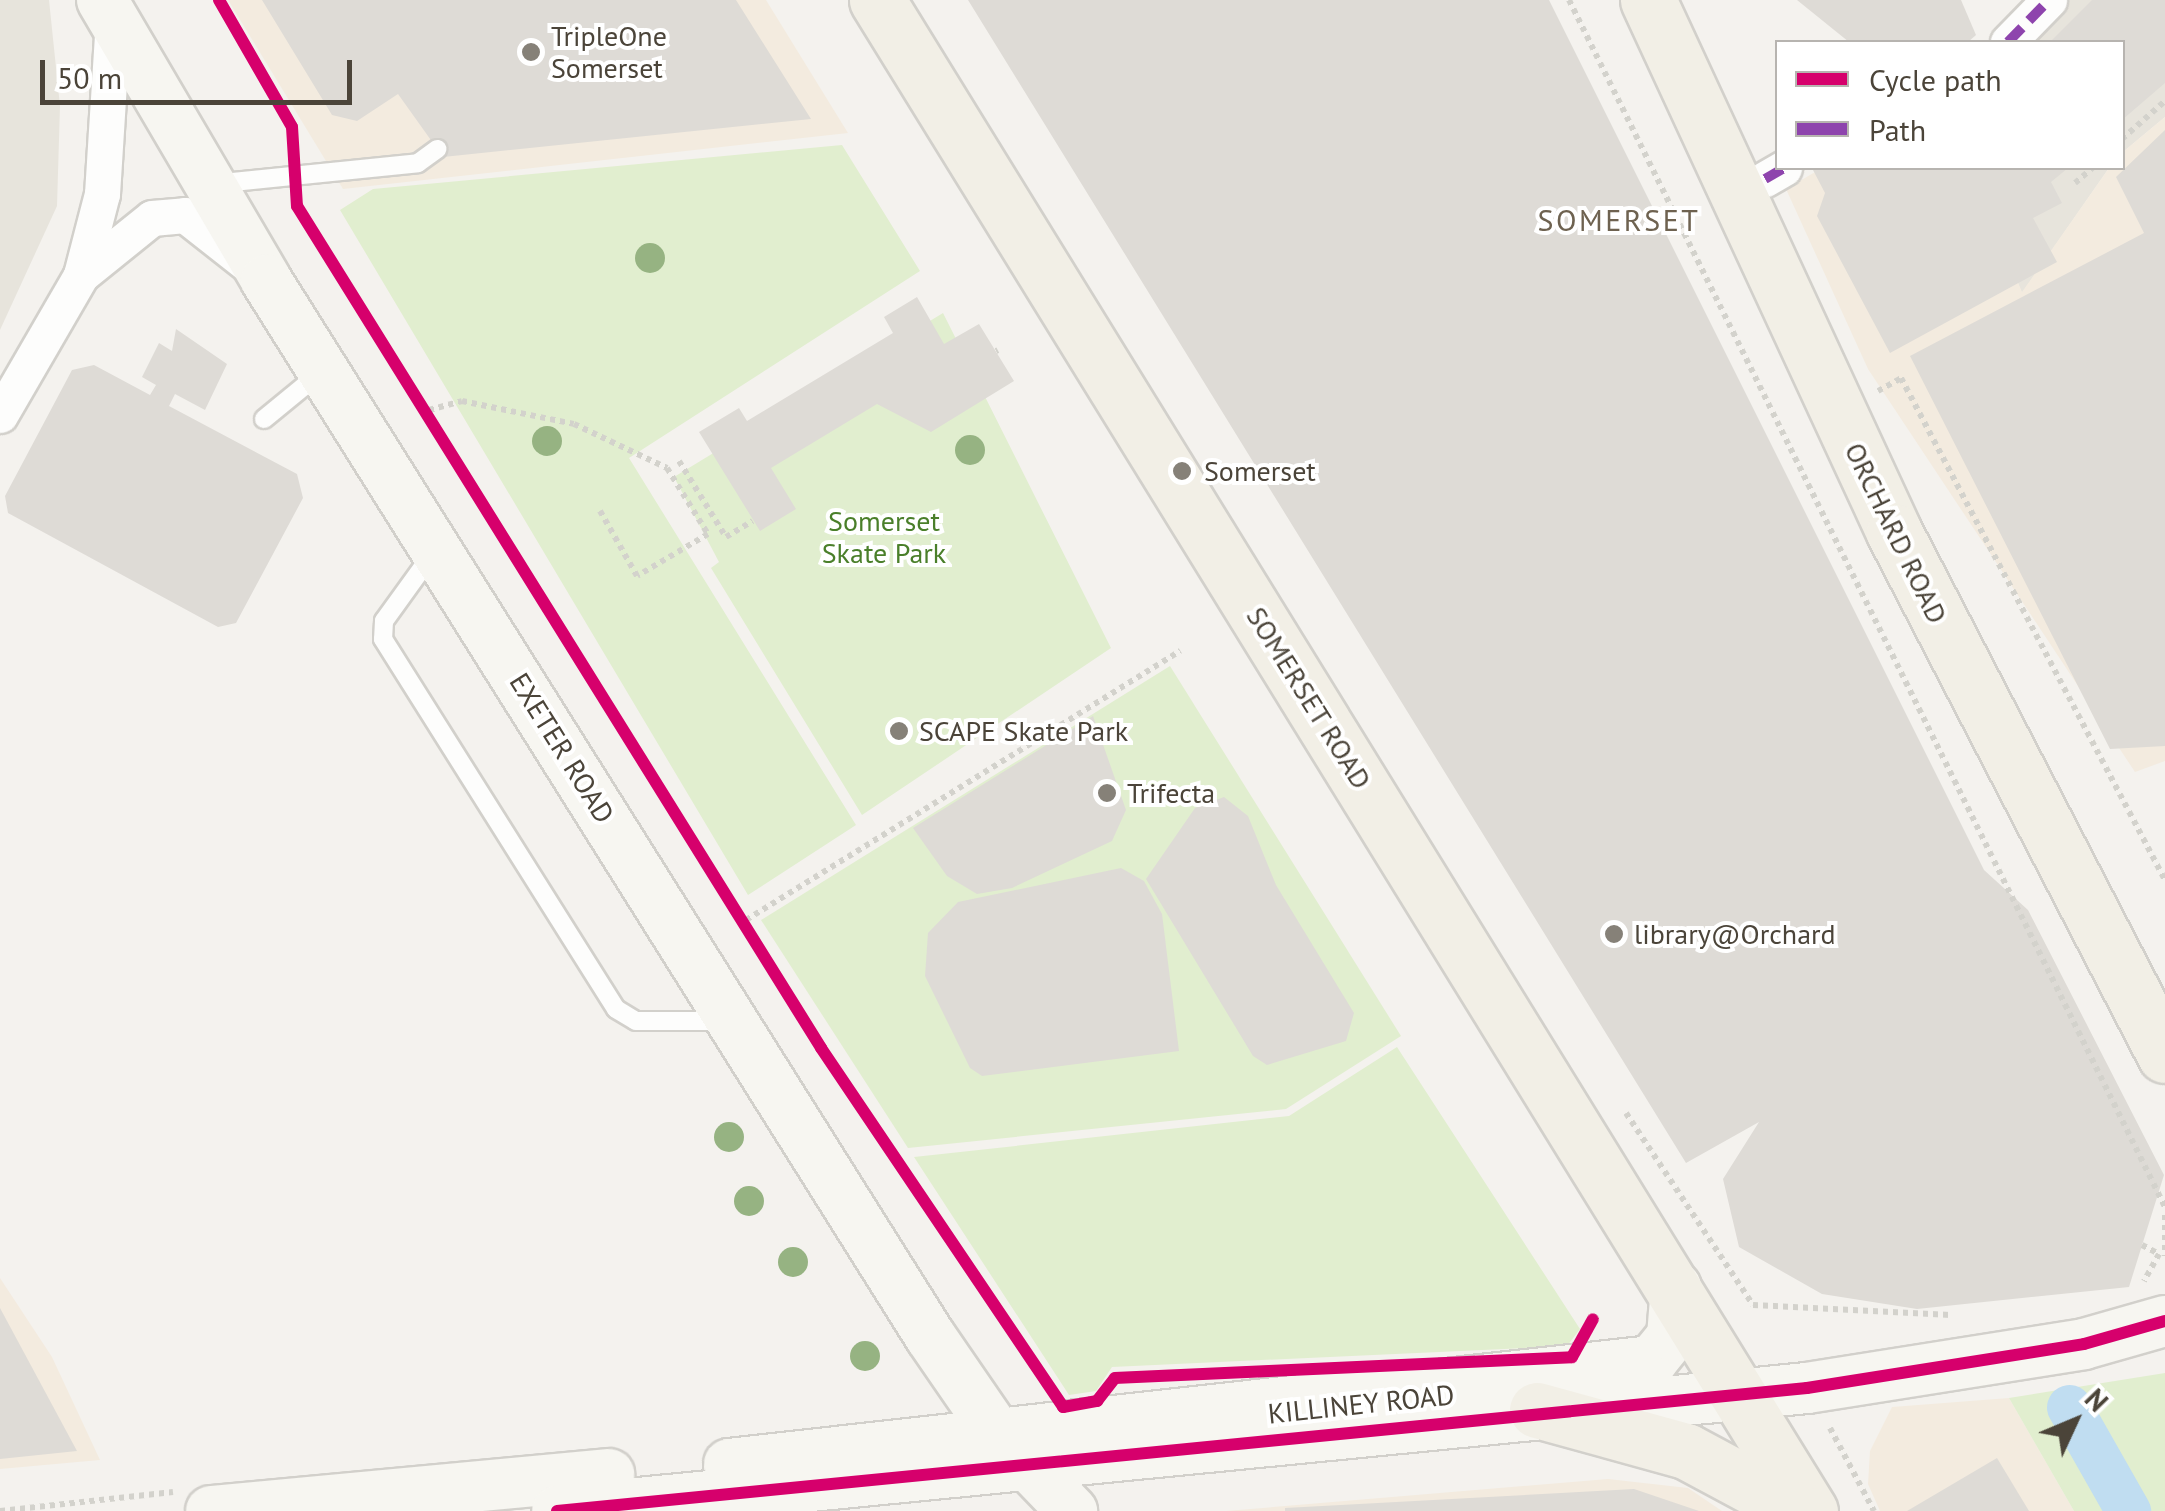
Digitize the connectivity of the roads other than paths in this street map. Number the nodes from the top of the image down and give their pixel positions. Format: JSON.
{"nodes":[{"id":1,"x":878,"y":0,"type":"edge"},
{"id":2,"x":1648,"y":0,"type":"edge"},
{"id":3,"x":2049,"y":0,"type":"edge"},
{"id":4,"x":108,"y":9,"type":"edge"},
{"id":5,"x":2010,"y":40,"type":"edge"},
{"id":6,"x":437,"y":149,"type":"dead end"},
{"id":7,"x":210,"y":184,"type":"junction"},
{"id":8,"x":82,"y":275,"type":"junction"},
{"id":9,"x":266,"y":280,"type":"junction"},
{"id":10,"x":324,"y":370,"type":"junction"},
{"id":11,"x":0,"y":415,"type":"edge"},
{"id":12,"x":264,"y":419,"type":"dead end"},
{"id":13,"x":436,"y":549,"type":"junction"},
{"id":14,"x":732,"y":1020,"type":"junction"},
{"id":15,"x":2165,"y":1055,"type":"edge"},
{"id":16,"x":1676,"y":1288,"type":"junction"},
{"id":17,"x":2165,"y":1321,"type":"edge"},
{"id":18,"x":1743,"y":1395,"type":"junction"},
{"id":19,"x":1537,"y":1410,"type":"junction"},
{"id":20,"x":1012,"y":1450,"type":"junction"},
{"id":21,"x":534,"y":1499,"type":"edge"},
{"id":22,"x":211,"y":1511,"type":"edge"},
{"id":23,"x":1072,"y":1511,"type":"edge"},
{"id":24,"x":1798,"y":1511,"type":"edge"},
{"id":25,"x":1810,"y":1511,"type":"edge"}],
"edges":[{"from":1,"to":16,"type":"main road","name":"SOMERSET ROAD"},
{"from":2,"to":15,"type":"main road","name":"ORCHARD ROAD"},
{"from":3,"to":5,"type":"street"},
{"from":4,"to":7,"type":"street","name":"EXETER ROAD"},
{"from":4,"to":8,"type":"street"},
{"from":6,"to":7,"type":"lane"},
{"from":7,"to":9,"type":"street","name":"EXETER ROAD"},
{"from":8,"to":9,"type":"street"},
{"from":8,"to":11,"type":"street"},
{"from":9,"to":10,"type":"street","name":"EXETER ROAD"},
{"from":10,"to":12,"type":"lane"},
{"from":10,"to":13,"type":"street","name":"EXETER ROAD"},
{"from":13,"to":14,"type":"street","name":"EXETER ROAD"},
{"from":13,"to":14,"type":"lane"},
{"from":14,"to":20,"type":"street","name":"EXETER ROAD"},
{"from":16,"to":18,"type":"main road","name":"SOMERSET ROAD"},
{"from":16,"to":20,"type":"street","name":"KILLINEY ROAD"},
{"from":17,"to":18,"type":"street","name":"KILLINEY ROAD"},
{"from":18,"to":19,"type":"street","name":"KILLINEY ROAD"},
{"from":18,"to":25,"type":"main road","name":"SOMERSET ROAD"},
{"from":19,"to":20,"type":"street","name":"KILLINEY ROAD"},
{"from":19,"to":24,"type":"main road"},
{"from":20,"to":21,"type":"street","name":"KILLINEY ROAD"},
{"from":20,"to":23,"type":"street","name":"EXETER ROAD"},
{"from":21,"to":22,"type":"street","name":"KILLINEY ROAD"}]}
